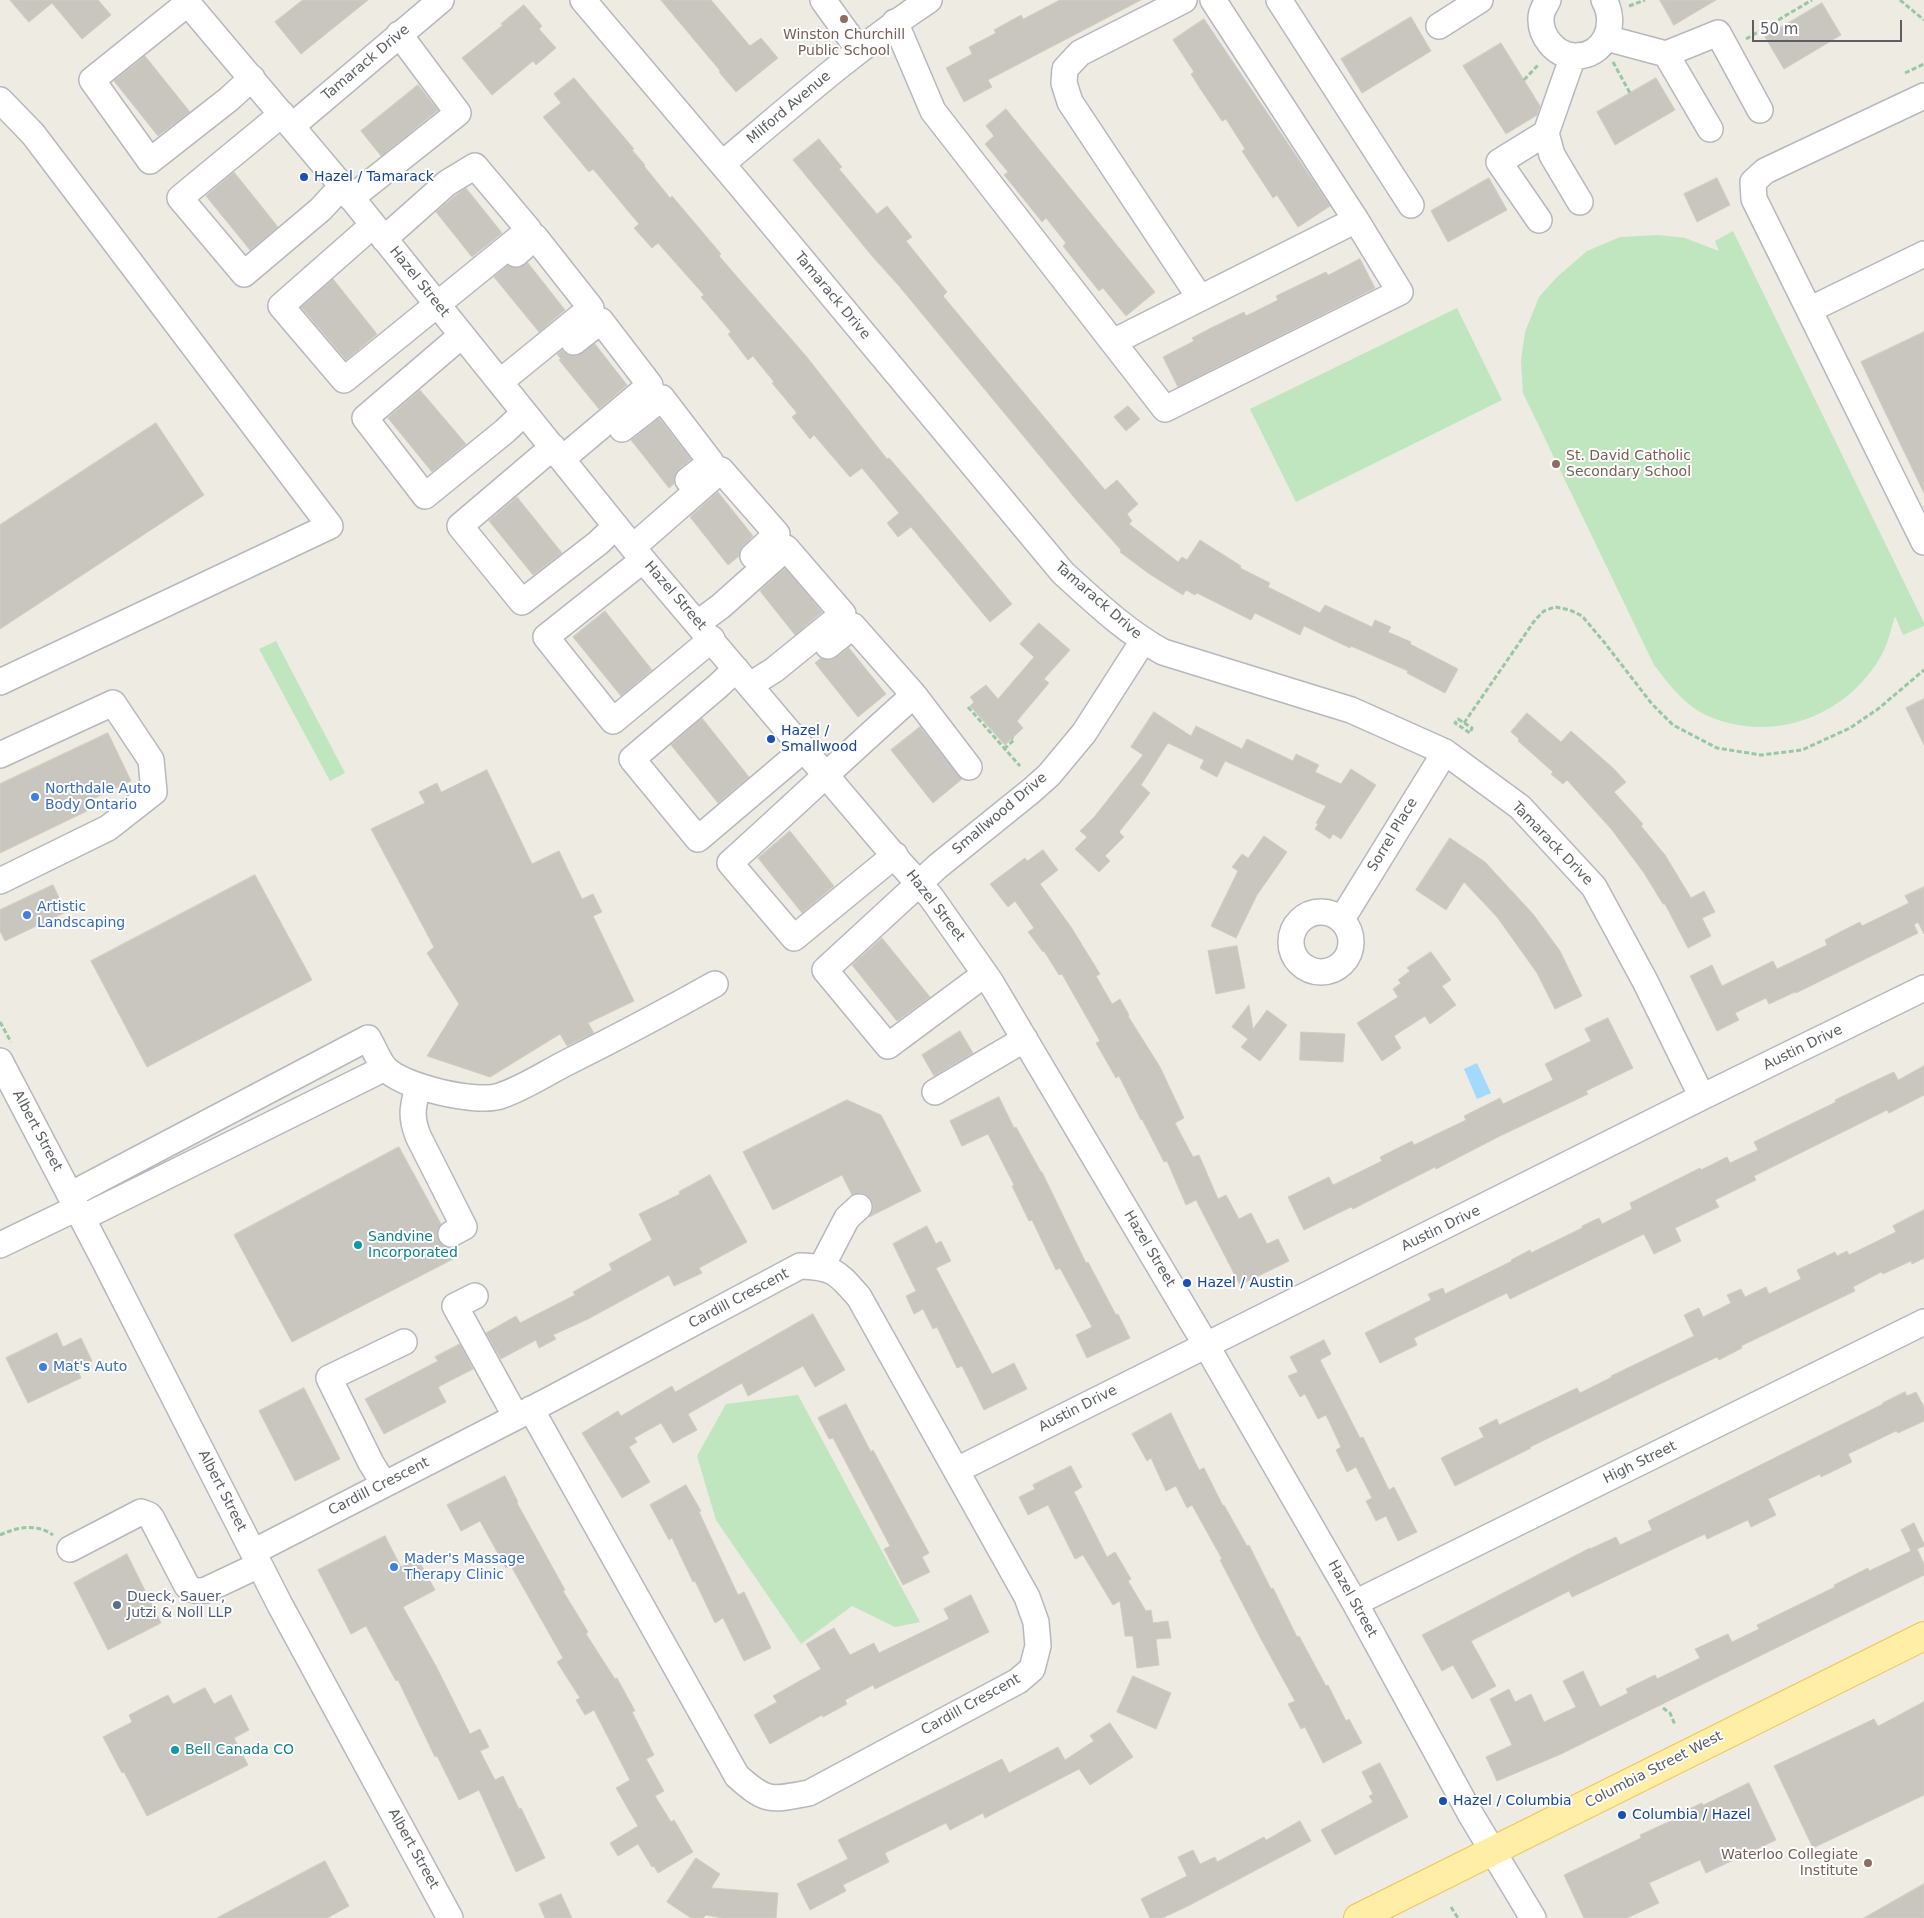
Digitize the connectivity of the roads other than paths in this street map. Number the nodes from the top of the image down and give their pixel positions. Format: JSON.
{"nodes":[{"id":1,"x":441,"y":0,"type":"edge"},
{"id":2,"x":583,"y":0,"type":"edge"},
{"id":3,"x":823,"y":0,"type":"edge"},
{"id":4,"x":929,"y":0,"type":"edge"},
{"id":5,"x":1184,"y":0,"type":"edge"},
{"id":6,"x":1213,"y":0,"type":"edge"},
{"id":7,"x":1279,"y":0,"type":"edge"},
{"id":8,"x":1480,"y":0,"type":"edge"},
{"id":9,"x":1548,"y":0,"type":"edge"},
{"id":10,"x":1604,"y":0,"type":"edge"},
{"id":11,"x":186,"y":2,"type":"edge"},
{"id":12,"x":895,"y":22,"type":"junction"},
{"id":13,"x":1439,"y":26,"type":"dead end"},
{"id":14,"x":399,"y":34,"type":"junction"},
{"id":15,"x":1608,"y":47,"type":"junction"},
{"id":16,"x":859,"y":50,"type":"junction"},
{"id":17,"x":1666,"y":54,"type":"junction"},
{"id":18,"x":1573,"y":56,"type":"junction"},
{"id":19,"x":252,"y":78,"type":"junction"},
{"id":20,"x":1924,"y":96,"type":"edge"},
{"id":21,"x":0,"y":100,"type":"edge"},
{"id":22,"x":1760,"y":110,"type":"dead end"},
{"id":23,"x":287,"y":120,"type":"junction"},
{"id":24,"x":1710,"y":129,"type":"dead end"},
{"id":25,"x":1546,"y":133,"type":"junction"},
{"id":26,"x":722,"y":164,"type":"junction"},
{"id":27,"x":346,"y":192,"type":"junction"},
{"id":28,"x":1580,"y":202,"type":"dead end"},
{"id":29,"x":1411,"y":205,"type":"dead end"},
{"id":30,"x":1356,"y":220,"type":"junction"},
{"id":31,"x":1539,"y":220,"type":"dead end"},
{"id":32,"x":379,"y":232,"type":"junction"},
{"id":33,"x":1924,"y":254,"type":"edge"},
{"id":34,"x":1200,"y":298,"type":"junction"},
{"id":35,"x":442,"y":310,"type":"junction"},
{"id":36,"x":1809,"y":310,"type":"junction"},
{"id":37,"x":462,"y":335,"type":"junction"},
{"id":38,"x":1113,"y":342,"type":"junction"},
{"id":39,"x":504,"y":388,"type":"junction"},
{"id":40,"x":524,"y":413,"type":"junction"},
{"id":41,"x":562,"y":459,"type":"junction"},
{"id":42,"x":629,"y":542,"type":"junction"},
{"id":43,"x":1924,"y":542,"type":"edge"},
{"id":44,"x":699,"y":624,"type":"junction"},
{"id":45,"x":1142,"y":641,"type":"junction"},
{"id":46,"x":0,"y":682,"type":"edge"},
{"id":47,"x":749,"y":684,"type":"junction"},
{"id":48,"x":914,"y":695,"type":"junction"},
{"id":49,"x":804,"y":749,"type":"junction"},
{"id":50,"x":1445,"y":752,"type":"junction"},
{"id":51,"x":0,"y":755,"type":"edge"},
{"id":52,"x":969,"y":767,"type":"dead end"},
{"id":53,"x":827,"y":775,"type":"junction"},
{"id":54,"x":895,"y":855,"type":"junction"},
{"id":55,"x":0,"y":881,"type":"edge"},
{"id":56,"x":919,"y":882,"type":"junction"},
{"id":57,"x":1342,"y":919,"type":"dead end"},
{"id":58,"x":986,"y":974,"type":"junction"},
{"id":59,"x":716,"y":984,"type":"dead end"},
{"id":60,"x":1924,"y":988,"type":"edge"},
{"id":61,"x":1024,"y":1039,"type":"junction"},
{"id":62,"x":385,"y":1068,"type":"junction"},
{"id":63,"x":3,"y":1073,"type":"edge"},
{"id":64,"x":418,"y":1086,"type":"junction"},
{"id":65,"x":935,"y":1092,"type":"dead end"},
{"id":66,"x":1702,"y":1097,"type":"junction"},
{"id":67,"x":76,"y":1207,"type":"junction"},
{"id":68,"x":859,"y":1207,"type":"dead end"},
{"id":69,"x":452,"y":1234,"type":"dead end"},
{"id":70,"x":0,"y":1245,"type":"edge"},
{"id":71,"x":822,"y":1266,"type":"junction"},
{"id":72,"x":475,"y":1296,"type":"dead end"},
{"id":73,"x":1924,"y":1322,"type":"edge"},
{"id":74,"x":404,"y":1342,"type":"dead end"},
{"id":75,"x":1206,"y":1345,"type":"junction"},
{"id":76,"x":524,"y":1413,"type":"junction"},
{"id":77,"x":957,"y":1470,"type":"junction"},
{"id":78,"x":384,"y":1484,"type":"junction"},
{"id":79,"x":70,"y":1549,"type":"road end"},
{"id":80,"x":256,"y":1559,"type":"junction"},
{"id":81,"x":1355,"y":1603,"type":"junction"},
{"id":82,"x":1924,"y":1636,"type":"edge"},
{"id":83,"x":1493,"y":1850,"type":"junction"},
{"id":84,"x":450,"y":1918,"type":"edge"},
{"id":85,"x":1358,"y":1918,"type":"edge"},
{"id":86,"x":1533,"y":1918,"type":"edge"}],
"edges":[{"from":1,"to":14,"type":"street","name":"Tamarack Drive"},
{"from":2,"to":26,"type":"street","name":"Tamarack Drive"},
{"from":3,"to":16,"type":"street"},
{"from":4,"to":12,"type":"street","name":"Milford Avenue"},
{"from":5,"to":34,"type":"street"},
{"from":6,"to":30,"type":"street"},
{"from":7,"to":29,"type":"street"},
{"from":8,"to":13,"type":"street"},
{"from":9,"to":18,"type":"street"},
{"from":10,"to":15,"type":"street"},
{"from":11,"to":19,"type":"street","name":"Hazel Street"},
{"from":11,"to":19,"type":"street"},
{"from":12,"to":16,"type":"street","name":"Milford Avenue"},
{"from":12,"to":38,"type":"street"},
{"from":14,"to":23,"type":"street","name":"Tamarack Drive"},
{"from":14,"to":27,"type":"street"},
{"from":15,"to":17,"type":"street"},
{"from":15,"to":18,"type":"street"},
{"from":16,"to":26,"type":"street","name":"Milford Avenue"},
{"from":17,"to":22,"type":"street"},
{"from":17,"to":24,"type":"street"},
{"from":18,"to":25,"type":"street"},
{"from":19,"to":23,"type":"street","name":"Hazel Street"},
{"from":20,"to":36,"type":"street"},
{"from":21,"to":46,"type":"street"},
{"from":23,"to":27,"type":"street","name":"Hazel Street"},
{"from":23,"to":27,"type":"street","name":"Tamarack Drive"},
{"from":25,"to":28,"type":"street"},
{"from":25,"to":31,"type":"street"},
{"from":26,"to":45,"type":"street","name":"Tamarack Drive"},
{"from":27,"to":32,"type":"street","name":"Hazel Street"},
{"from":30,"to":34,"type":"street"},
{"from":30,"to":38,"type":"street"},
{"from":32,"to":35,"type":"street","name":"Hazel Street"},
{"from":32,"to":35,"type":"street"},
{"from":32,"to":35,"type":"street"},
{"from":33,"to":36,"type":"street"},
{"from":34,"to":38,"type":"street"},
{"from":35,"to":37,"type":"street","name":"Hazel Street"},
{"from":35,"to":39,"type":"street"},
{"from":36,"to":43,"type":"street"},
{"from":37,"to":39,"type":"street","name":"Hazel Street"},
{"from":37,"to":40,"type":"street"},
{"from":39,"to":40,"type":"street","name":"Hazel Street"},
{"from":39,"to":41,"type":"street"},
{"from":40,"to":41,"type":"street","name":"Hazel Street"},
{"from":41,"to":42,"type":"street","name":"Hazel Street"},
{"from":41,"to":42,"type":"street"},
{"from":41,"to":42,"type":"street"},
{"from":42,"to":44,"type":"street","name":"Hazel Street"},
{"from":42,"to":44,"type":"street"},
{"from":42,"to":44,"type":"street"},
{"from":44,"to":47,"type":"street","name":"Hazel Street"},
{"from":44,"to":47,"type":"street"},
{"from":45,"to":50,"type":"street","name":"Tamarack Drive"},
{"from":45,"to":56,"type":"street","name":"Smallwood Drive"},
{"from":47,"to":48,"type":"street"},
{"from":47,"to":49,"type":"street","name":"Hazel Street"},
{"from":47,"to":49,"type":"street"},
{"from":48,"to":52,"type":"street"},
{"from":48,"to":53,"type":"street"},
{"from":49,"to":53,"type":"street","name":"Hazel Street"},
{"from":50,"to":57,"type":"street","name":"Sorrel Place"},
{"from":50,"to":66,"type":"street","name":"Tamarack Drive"},
{"from":51,"to":55,"type":"street"},
{"from":53,"to":54,"type":"street","name":"Hazel Street"},
{"from":53,"to":54,"type":"street"},
{"from":54,"to":56,"type":"street","name":"Hazel Street"},
{"from":56,"to":58,"type":"street","name":"Hazel Street"},
{"from":56,"to":58,"type":"street","name":"Smallwood Drive"},
{"from":58,"to":61,"type":"street","name":"Hazel Street"},
{"from":59,"to":64,"type":"street"},
{"from":60,"to":66,"type":"street","name":"Austin Drive"},
{"from":61,"to":65,"type":"street"},
{"from":61,"to":75,"type":"street","name":"Hazel Street"},
{"from":62,"to":64,"type":"street"},
{"from":62,"to":67,"type":"street"},
{"from":62,"to":67,"type":"street"},
{"from":63,"to":67,"type":"street","name":"Albert Street"},
{"from":64,"to":69,"type":"street"},
{"from":66,"to":75,"type":"street","name":"Austin Drive"},
{"from":67,"to":70,"type":"street"},
{"from":67,"to":80,"type":"street","name":"Albert Street"},
{"from":68,"to":71,"type":"street"},
{"from":71,"to":76,"type":"street","name":"Cardill Crescent"},
{"from":71,"to":77,"type":"street","name":"Cardill Crescent"},
{"from":72,"to":76,"type":"street"},
{"from":73,"to":81,"type":"street","name":"High Street"},
{"from":74,"to":78,"type":"street"},
{"from":75,"to":77,"type":"street","name":"Austin Drive"},
{"from":75,"to":81,"type":"street","name":"Hazel Street"},
{"from":76,"to":77,"type":"street","name":"Cardill Crescent"},
{"from":76,"to":78,"type":"street","name":"Cardill Crescent"},
{"from":78,"to":80,"type":"street","name":"Cardill Crescent"},
{"from":79,"to":80,"type":"street","name":"Cardill Crescent"},
{"from":80,"to":84,"type":"street","name":"Albert Street"},
{"from":81,"to":83,"type":"street","name":"Hazel Street"},
{"from":82,"to":83,"type":"main road","name":"Columbia Street West"},
{"from":83,"to":85,"type":"main road","name":"Columbia Street West"},
{"from":83,"to":86,"type":"street","name":"Hazel Street"}]}
